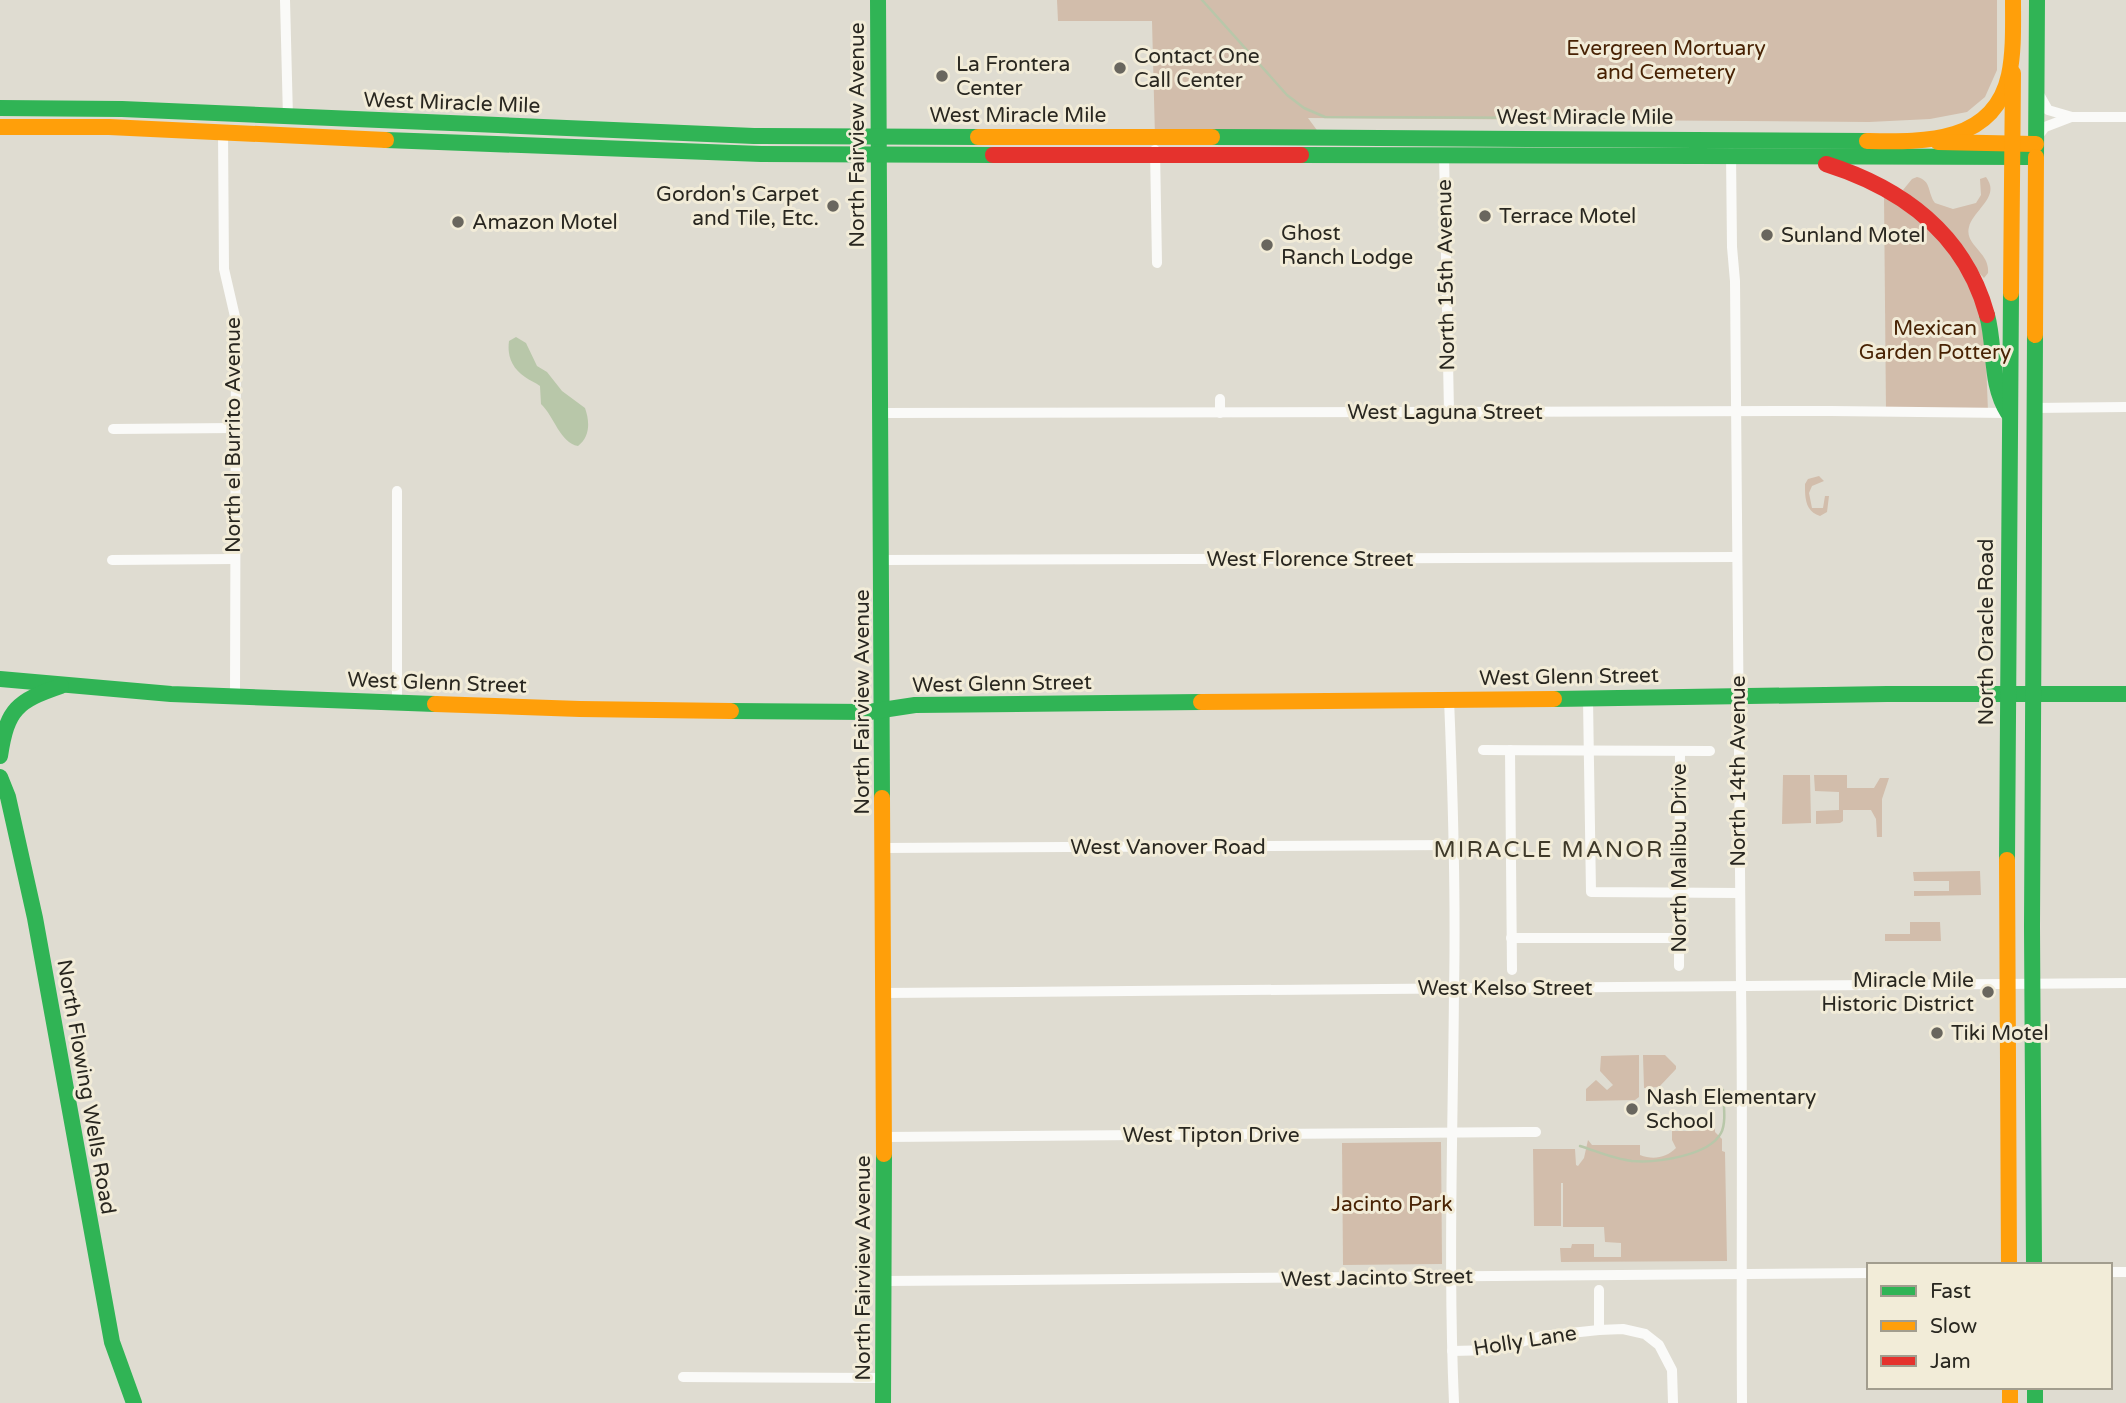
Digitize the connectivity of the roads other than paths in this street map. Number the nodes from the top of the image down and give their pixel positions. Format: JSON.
{"nodes":[{"id":1,"x":285,"y":0,"type":"edge"},
{"id":2,"x":878,"y":0,"type":"edge"},
{"id":3,"x":2013,"y":0,"type":"edge"},
{"id":4,"x":2037,"y":0,"type":"edge"},
{"id":5,"x":2013,"y":52,"type":"junction"},
{"id":6,"x":2036,"y":87,"type":"junction"},
{"id":7,"x":0,"y":108,"type":"edge"},
{"id":8,"x":288,"y":117,"type":"junction"},
{"id":9,"x":2072,"y":117,"type":"junction"},
{"id":10,"x":2126,"y":117,"type":"edge"},
{"id":11,"x":0,"y":127,"type":"edge"},
{"id":12,"x":589,"y":130,"type":"junction"},
{"id":13,"x":223,"y":132,"type":"junction"},
{"id":14,"x":288,"y":135,"type":"junction"},
{"id":15,"x":878,"y":136,"type":"junction"},
{"id":16,"x":1156,"y":137,"type":"junction"},
{"id":17,"x":1444,"y":138,"type":"junction"},
{"id":18,"x":1731,"y":139,"type":"junction"},
{"id":19,"x":1914,"y":142,"type":"junction"},
{"id":20,"x":474,"y":144,"type":"junction"},
{"id":21,"x":2036,"y":146,"type":"junction"},
{"id":22,"x":2011,"y":150,"type":"junction"},
{"id":23,"x":878,"y":154,"type":"junction"},
{"id":24,"x":1156,"y":155,"type":"junction"},
{"id":25,"x":1444,"y":156,"type":"junction"},
{"id":26,"x":1731,"y":157,"type":"junction"},
{"id":27,"x":1784,"y":157,"type":"junction"},
{"id":28,"x":1157,"y":263,"type":"dead end"},
{"id":29,"x":1220,"y":399,"type":"dead end"},
{"id":30,"x":1319,"y":400,"type":"dead end"},
{"id":31,"x":2126,"y":407,"type":"edge"},
{"id":32,"x":2033,"y":408,"type":"junction"},
{"id":33,"x":1736,"y":411,"type":"junction"},
{"id":34,"x":1448,"y":412,"type":"junction"},
{"id":35,"x":2008,"y":412,"type":"junction"},
{"id":36,"x":1220,"y":413,"type":"junction"},
{"id":37,"x":1319,"y":413,"type":"junction"},
{"id":38,"x":881,"y":414,"type":"junction"},
{"id":39,"x":235,"y":428,"type":"junction"},
{"id":40,"x":113,"y":429,"type":"dead end"},
{"id":41,"x":397,"y":491,"type":"dead end"},
{"id":42,"x":1737,"y":557,"type":"junction"},
{"id":43,"x":112,"y":559,"type":"dead end"},
{"id":44,"x":234,"y":559,"type":"junction"},
{"id":45,"x":882,"y":561,"type":"junction"},
{"id":46,"x":0,"y":680,"type":"edge"},
{"id":47,"x":67,"y":684,"type":"junction"},
{"id":48,"x":2006,"y":694,"type":"junction"},
{"id":49,"x":2033,"y":694,"type":"junction"},
{"id":50,"x":2126,"y":694,"type":"edge"},
{"id":51,"x":1738,"y":697,"type":"junction"},
{"id":52,"x":235,"y":698,"type":"junction"},
{"id":53,"x":1449,"y":699,"type":"junction"},
{"id":54,"x":1588,"y":699,"type":"junction"},
{"id":55,"x":397,"y":702,"type":"junction"},
{"id":56,"x":882,"y":709,"type":"junction"},
{"id":57,"x":1483,"y":750,"type":"dead end"},
{"id":58,"x":1510,"y":750,"type":"junction"},
{"id":59,"x":1589,"y":751,"type":"junction"},
{"id":60,"x":1680,"y":751,"type":"junction"},
{"id":61,"x":1710,"y":751,"type":"dead end"},
{"id":62,"x":0,"y":756,"type":"edge"},
{"id":63,"x":0,"y":778,"type":"edge"},
{"id":64,"x":1453,"y":845,"type":"junction"},
{"id":65,"x":883,"y":849,"type":"junction"},
{"id":66,"x":1679,"y":892,"type":"junction"},
{"id":67,"x":1739,"y":892,"type":"junction"},
{"id":68,"x":1679,"y":938,"type":"junction"},
{"id":69,"x":1511,"y":939,"type":"junction"},
{"id":70,"x":1679,"y":966,"type":"dead end"},
{"id":71,"x":1512,"y":970,"type":"dead end"},
{"id":72,"x":2126,"y":983,"type":"edge"},
{"id":73,"x":2006,"y":984,"type":"junction"},
{"id":74,"x":2032,"y":984,"type":"junction"},
{"id":75,"x":1454,"y":988,"type":"junction"},
{"id":76,"x":1741,"y":988,"type":"junction"},
{"id":77,"x":883,"y":992,"type":"junction"},
{"id":78,"x":1536,"y":1132,"type":"dead end"},
{"id":79,"x":1451,"y":1133,"type":"junction"},
{"id":80,"x":885,"y":1138,"type":"junction"},
{"id":81,"x":2009,"y":1263,"type":"edge"},
{"id":82,"x":2034,"y":1263,"type":"edge"},
{"id":83,"x":1741,"y":1273,"type":"junction"},
{"id":84,"x":1867,"y":1273,"type":"edge"},
{"id":85,"x":1451,"y":1277,"type":"junction"},
{"id":86,"x":885,"y":1281,"type":"junction"},
{"id":87,"x":1599,"y":1290,"type":"dead end"},
{"id":88,"x":1600,"y":1330,"type":"junction"},
{"id":89,"x":1452,"y":1351,"type":"junction"},
{"id":90,"x":683,"y":1377,"type":"dead end"},
{"id":91,"x":883,"y":1378,"type":"junction"},
{"id":92,"x":134,"y":1403,"type":"edge"},
{"id":93,"x":883,"y":1403,"type":"edge"},
{"id":94,"x":1454,"y":1403,"type":"edge"},
{"id":95,"x":1673,"y":1403,"type":"edge"},
{"id":96,"x":1742,"y":1403,"type":"edge"}],
"edges":[{"from":1,"to":8,"type":"street"},
{"from":2,"to":15,"type":"main road","name":"North Fairview Avenue"},
{"from":3,"to":5,"type":"main road","name":"North Oracle Road"},
{"from":4,"to":6,"type":"main road"},
{"from":5,"to":19,"type":"main road"},
{"from":5,"to":22,"type":"main road","name":"North Oracle Road"},
{"from":6,"to":9,"type":"street"},
{"from":6,"to":21,"type":"main road"},
{"from":7,"to":8,"type":"main road","name":"West Miracle Mile"},
{"from":8,"to":12,"type":"main road","name":"West Miracle Mile"},
{"from":8,"to":14,"type":"street"},
{"from":9,"to":10,"type":"street"},
{"from":9,"to":21,"type":"street"},
{"from":11,"to":13,"type":"main road","name":"West Miracle Mile"},
{"from":12,"to":15,"type":"main road","name":"West Miracle Mile"},
{"from":12,"to":20,"type":"main road"},
{"from":13,"to":14,"type":"main road","name":"West Miracle Mile"},
{"from":13,"to":39,"type":"street","name":"North el Burrito Avenue"},
{"from":14,"to":20,"type":"main road","name":"West Miracle Mile"},
{"from":15,"to":16,"type":"main road","name":"West Miracle Mile"},
{"from":15,"to":23,"type":"main road","name":"North Fairview Avenue"},
{"from":16,"to":17,"type":"main road","name":"West Miracle Mile"},
{"from":16,"to":24,"type":"street"},
{"from":17,"to":18,"type":"main road","name":"West Miracle Mile"},
{"from":17,"to":25,"type":"street","name":"North 15th Avenue"},
{"from":18,"to":19,"type":"main road","name":"West Miracle Mile"},
{"from":18,"to":26,"type":"street","name":"North 14th Avenue"},
{"from":19,"to":22,"type":"main road","name":"West Miracle Mile"},
{"from":20,"to":23,"type":"main road","name":"West Miracle Mile"},
{"from":21,"to":22,"type":"main road","name":"West Miracle Mile"},
{"from":21,"to":32,"type":"main road"},
{"from":22,"to":27,"type":"main road","name":"West Miracle Mile"},
{"from":22,"to":35,"type":"main road","name":"North Oracle Road"},
{"from":23,"to":24,"type":"main road","name":"West Miracle Mile"},
{"from":23,"to":38,"type":"main road","name":"North Fairview Avenue"},
{"from":24,"to":25,"type":"main road","name":"West Miracle Mile"},
{"from":24,"to":28,"type":"street"},
{"from":25,"to":26,"type":"main road","name":"West Miracle Mile"},
{"from":25,"to":34,"type":"street","name":"North 15th Avenue"},
{"from":26,"to":27,"type":"main road","name":"West Miracle Mile"},
{"from":26,"to":33,"type":"street","name":"North 14th Avenue"},
{"from":27,"to":35,"type":"main road"},
{"from":29,"to":36,"type":"street"},
{"from":30,"to":37,"type":"street"},
{"from":31,"to":32,"type":"street"},
{"from":32,"to":49,"type":"main road"},
{"from":33,"to":34,"type":"street","name":"West Laguna Street"},
{"from":33,"to":35,"type":"street","name":"West Laguna Street"},
{"from":33,"to":42,"type":"street","name":"North 14th Avenue"},
{"from":34,"to":37,"type":"street","name":"West Laguna Street"},
{"from":35,"to":48,"type":"main road","name":"North Oracle Road"},
{"from":36,"to":37,"type":"street","name":"West Laguna Street"},
{"from":36,"to":38,"type":"street","name":"West Laguna Street"},
{"from":38,"to":45,"type":"main road","name":"North Fairview Avenue"},
{"from":39,"to":40,"type":"street"},
{"from":39,"to":44,"type":"street","name":"North el Burrito Avenue"},
{"from":41,"to":55,"type":"street"},
{"from":42,"to":45,"type":"street","name":"West Florence Street"},
{"from":42,"to":51,"type":"street","name":"North 14th Avenue"},
{"from":43,"to":44,"type":"street"},
{"from":44,"to":52,"type":"street","name":"North el Burrito Avenue"},
{"from":45,"to":56,"type":"main road","name":"North Fairview Avenue"},
{"from":46,"to":47,"type":"main road","name":"West Glenn Street"},
{"from":47,"to":52,"type":"main road","name":"West Glenn Street"},
{"from":47,"to":62,"type":"main road"},
{"from":48,"to":49,"type":"main road","name":"West Glenn Street"},
{"from":48,"to":51,"type":"main road","name":"West Glenn Street"},
{"from":48,"to":73,"type":"main road","name":"North Oracle Road"},
{"from":49,"to":50,"type":"main road","name":"West Glenn Street"},
{"from":49,"to":74,"type":"main road"},
{"from":51,"to":54,"type":"main road","name":"West Glenn Street"},
{"from":51,"to":67,"type":"street","name":"North 14th Avenue"},
{"from":52,"to":55,"type":"main road","name":"West Glenn Street"},
{"from":53,"to":54,"type":"main road","name":"West Glenn Street"},
{"from":53,"to":56,"type":"main road","name":"West Glenn Street"},
{"from":53,"to":64,"type":"street"},
{"from":54,"to":59,"type":"street"},
{"from":55,"to":56,"type":"main road","name":"West Glenn Street"},
{"from":56,"to":65,"type":"main road","name":"North Fairview Avenue"},
{"from":57,"to":58,"type":"street"},
{"from":58,"to":59,"type":"street"},
{"from":58,"to":69,"type":"street"},
{"from":59,"to":60,"type":"street"},
{"from":59,"to":66,"type":"street"},
{"from":60,"to":61,"type":"street"},
{"from":60,"to":66,"type":"street","name":"North Malibu Drive"},
{"from":63,"to":92,"type":"main road","name":"North Flowing Wells Road"},
{"from":64,"to":65,"type":"street","name":"West Vanover Road"},
{"from":64,"to":75,"type":"street"},
{"from":65,"to":77,"type":"main road","name":"North Fairview Avenue"},
{"from":66,"to":67,"type":"street"},
{"from":66,"to":68,"type":"street","name":"North Malibu Drive"},
{"from":67,"to":76,"type":"street","name":"North 14th Avenue"},
{"from":68,"to":69,"type":"street"},
{"from":68,"to":70,"type":"street","name":"North Malibu Drive"},
{"from":69,"to":71,"type":"street"},
{"from":72,"to":74,"type":"street","name":"West Kelso Street"},
{"from":73,"to":74,"type":"street","name":"West Kelso Street"},
{"from":73,"to":76,"type":"street","name":"West Kelso Street"},
{"from":73,"to":81,"type":"main road","name":"North Oracle Road"},
{"from":74,"to":82,"type":"main road"},
{"from":75,"to":76,"type":"street","name":"West Kelso Street"},
{"from":75,"to":77,"type":"street","name":"West Kelso Street"},
{"from":75,"to":79,"type":"street"},
{"from":76,"to":83,"type":"street","name":"North 14th Avenue"},
{"from":77,"to":80,"type":"main road","name":"North Fairview Avenue"},
{"from":78,"to":79,"type":"street","name":"West Tipton Drive"},
{"from":79,"to":80,"type":"street","name":"West Tipton Drive"},
{"from":79,"to":85,"type":"street"},
{"from":80,"to":86,"type":"main road","name":"North Fairview Avenue"},
{"from":83,"to":84,"type":"street","name":"West Jacinto Street"},
{"from":83,"to":85,"type":"street","name":"West Jacinto Street"},
{"from":83,"to":96,"type":"street","name":"North 14th Avenue"},
{"from":85,"to":86,"type":"street","name":"West Jacinto Street"},
{"from":85,"to":89,"type":"street"},
{"from":86,"to":91,"type":"main road","name":"North Fairview Avenue"},
{"from":87,"to":88,"type":"street"},
{"from":88,"to":89,"type":"street","name":"Holly Lane"},
{"from":88,"to":95,"type":"street","name":"Holly Lane"},
{"from":89,"to":94,"type":"street"},
{"from":90,"to":91,"type":"street"},
{"from":91,"to":93,"type":"main road","name":"North Fairview Avenue"}]}
